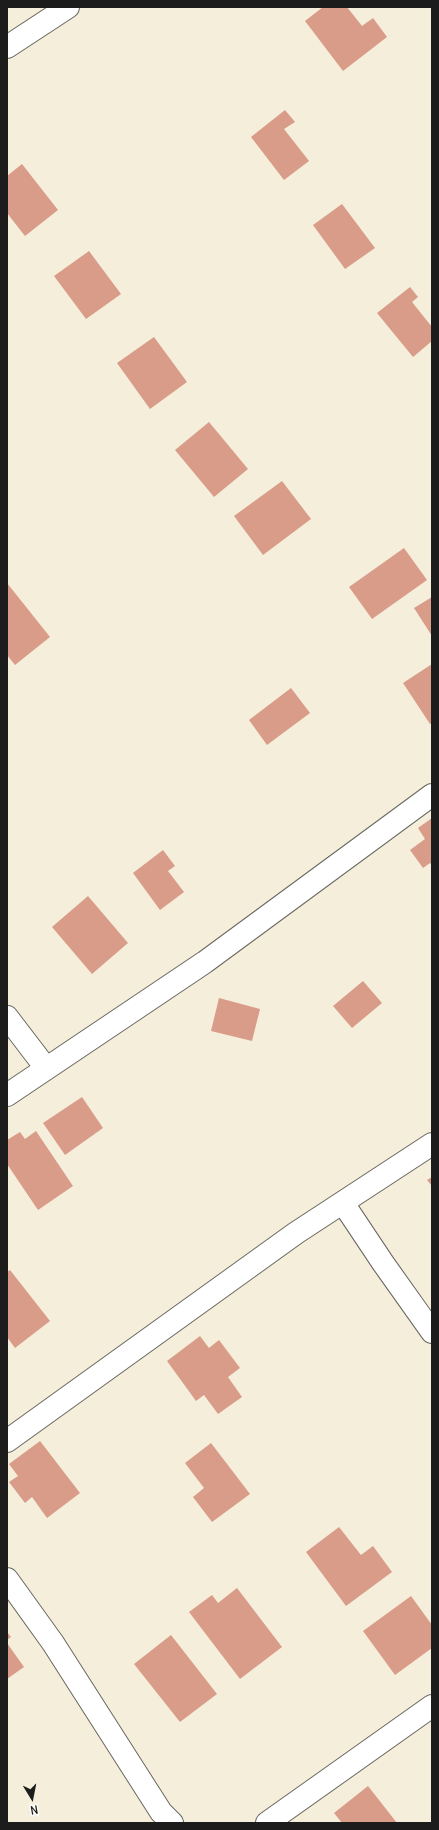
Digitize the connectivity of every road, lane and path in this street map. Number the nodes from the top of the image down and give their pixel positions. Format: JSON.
{"nodes":[{"id":1,"x":68,"y":7,"type":"edge"},
{"id":2,"x":7,"y":47,"type":"edge"},
{"id":3,"x":432,"y":795,"type":"edge"},
{"id":4,"x":7,"y":1017,"type":"edge"},
{"id":5,"x":46,"y":1068,"type":"junction"},
{"id":6,"x":7,"y":1096,"type":"edge"},
{"id":7,"x":432,"y":1144,"type":"edge"},
{"id":8,"x":344,"y":1203,"type":"junction"},
{"id":9,"x":432,"y":1332,"type":"edge"},
{"id":10,"x":7,"y":1441,"type":"edge"},
{"id":11,"x":7,"y":1579,"type":"edge"},
{"id":12,"x":432,"y":1706,"type":"edge"},
{"id":13,"x":172,"y":1823,"type":"edge"},
{"id":14,"x":267,"y":1823,"type":"edge"}],
"edges":[{"from":1,"to":2,"type":"street"},
{"from":3,"to":5,"type":"street"},
{"from":4,"to":5,"type":"street"},
{"from":5,"to":6,"type":"street"},
{"from":7,"to":8,"type":"street"},
{"from":8,"to":9,"type":"street"},
{"from":8,"to":10,"type":"street"},
{"from":11,"to":13,"type":"street"},
{"from":12,"to":14,"type":"street"}]}
